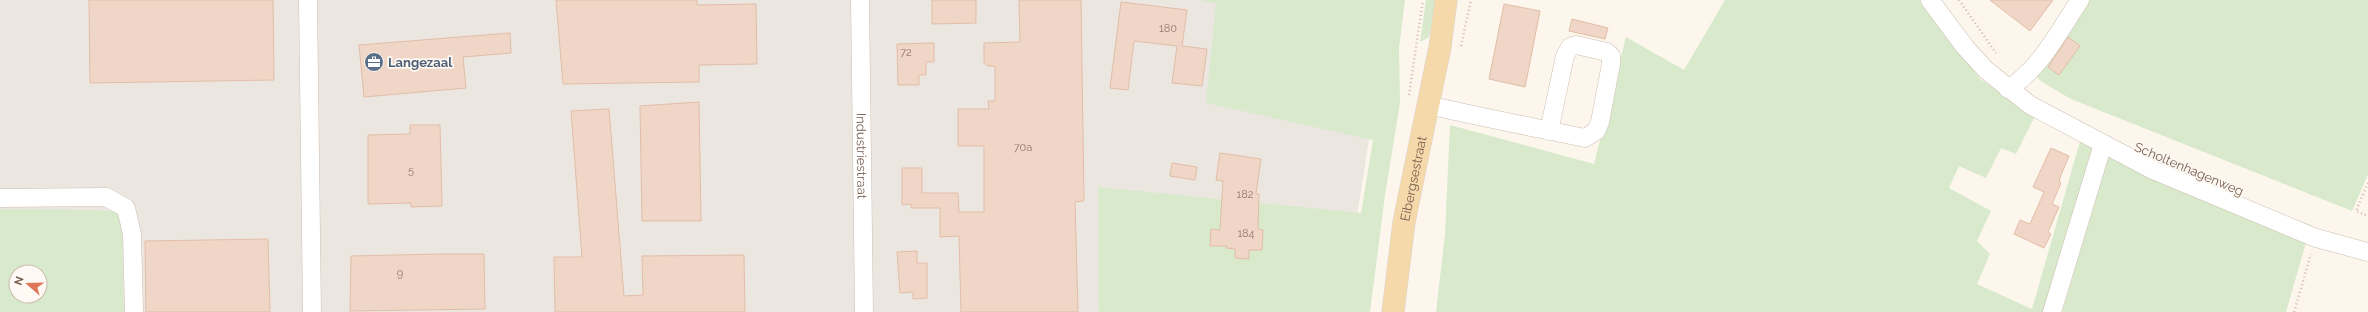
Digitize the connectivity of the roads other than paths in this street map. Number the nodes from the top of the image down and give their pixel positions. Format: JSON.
{"nodes":[{"id":1,"x":308,"y":0,"type":"edge"},
{"id":2,"x":860,"y":0,"type":"edge"},
{"id":3,"x":1446,"y":0,"type":"edge"},
{"id":4,"x":1454,"y":0,"type":"edge"},
{"id":5,"x":1930,"y":0,"type":"edge"},
{"id":6,"x":2080,"y":0,"type":"edge"},
{"id":7,"x":1440,"y":47,"type":"junction"},
{"id":8,"x":2008,"y":89,"type":"junction"},
{"id":9,"x":1428,"y":105,"type":"junction"},
{"id":10,"x":1549,"y":131,"type":"junction"},
{"id":11,"x":2103,"y":144,"type":"junction"},
{"id":12,"x":0,"y":198,"type":"edge"},
{"id":13,"x":2368,"y":252,"type":"edge"},
{"id":14,"x":134,"y":312,"type":"edge"},
{"id":15,"x":312,"y":312,"type":"edge"},
{"id":16,"x":864,"y":312,"type":"edge"},
{"id":17,"x":1393,"y":312,"type":"edge"},
{"id":18,"x":2052,"y":312,"type":"edge"}],
"edges":[{"from":1,"to":15,"type":"street"},
{"from":2,"to":16,"type":"street","name":"Industriestraat"},
{"from":3,"to":7,"type":"main road","name":"Eibergsestraat"},
{"from":4,"to":7,"type":"main road","name":"Eibergsestraat"},
{"from":5,"to":8,"type":"street","name":"Scholtenhagenweg"},
{"from":6,"to":8,"type":"street"},
{"from":7,"to":9,"type":"main road","name":"Eibergsestraat"},
{"from":8,"to":11,"type":"street","name":"Scholtenhagenweg"},
{"from":9,"to":10,"type":"street"},
{"from":9,"to":17,"type":"main road","name":"Eibergsestraat"},
{"from":10,"to":10,"type":"street"},
{"from":11,"to":13,"type":"street","name":"Scholtenhagenweg"},
{"from":11,"to":18,"type":"street"},
{"from":12,"to":14,"type":"street"}]}
